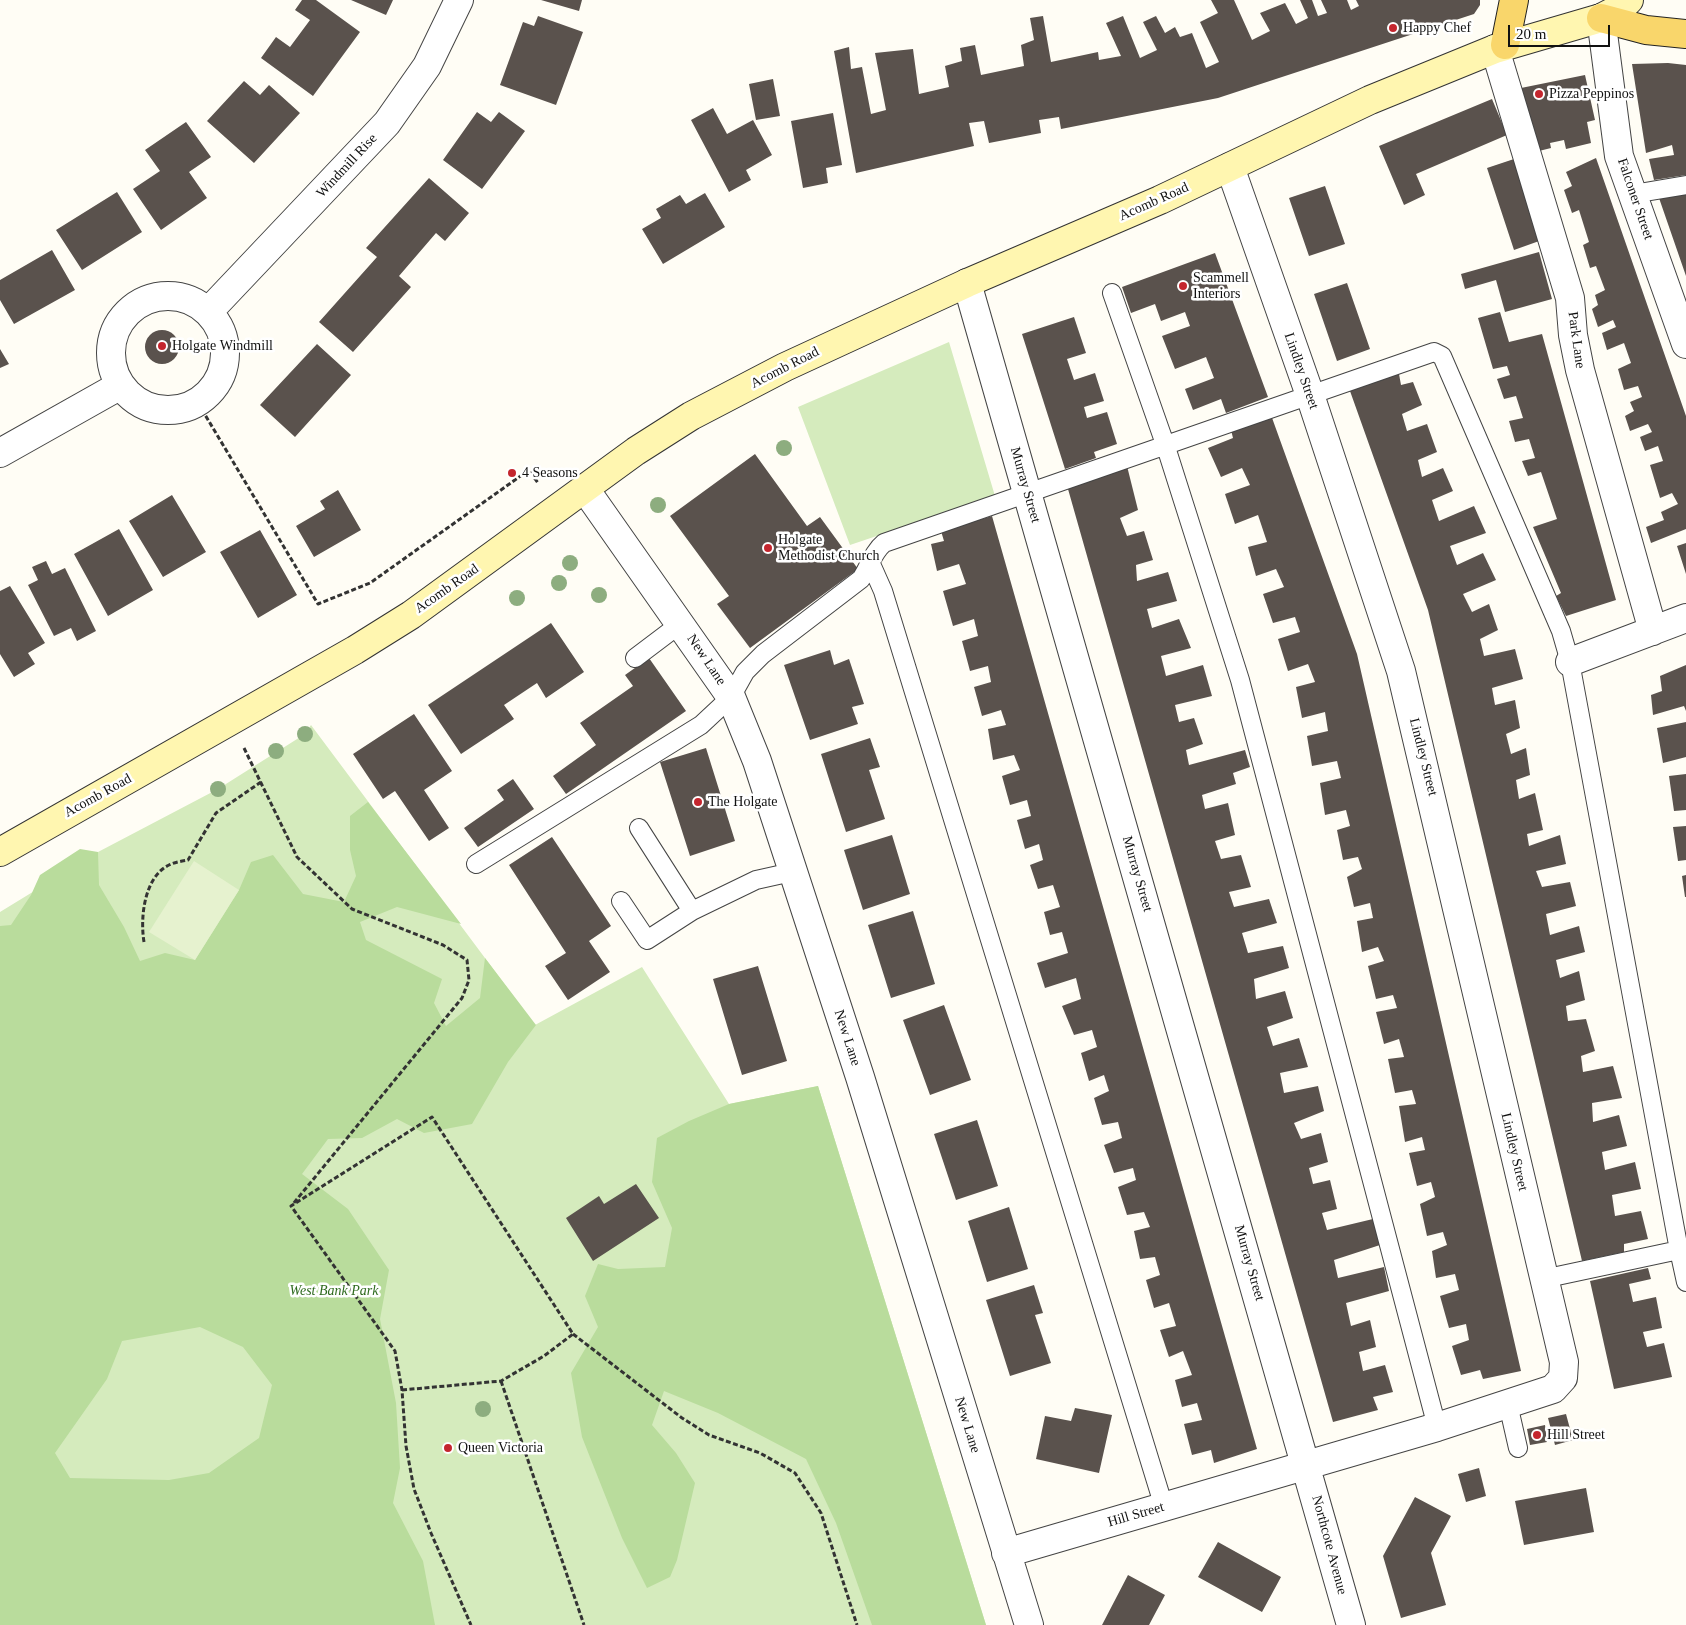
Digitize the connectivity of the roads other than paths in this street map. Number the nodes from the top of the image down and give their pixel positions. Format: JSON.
{"nodes":[{"id":1,"x":459,"y":0,"type":"edge"},
{"id":2,"x":1514,"y":0,"type":"edge"},
{"id":3,"x":1630,"y":0,"type":"edge"},
{"id":4,"x":1601,"y":18,"type":"junction"},
{"id":5,"x":1686,"y":34,"type":"edge"},
{"id":6,"x":1500,"y":47,"type":"junction"},
{"id":7,"x":1230,"y":166,"type":"junction"},
{"id":8,"x":1686,"y":185,"type":"edge"},
{"id":9,"x":1633,"y":194,"type":"junction"},
{"id":10,"x":968,"y":283,"type":"junction"},
{"id":11,"x":1112,"y":293,"type":"dead end"},
{"id":12,"x":208,"y":312,"type":"junction"},
{"id":13,"x":1686,"y":344,"type":"edge"},
{"id":14,"x":120,"y":386,"type":"junction"},
{"id":15,"x":1310,"y":394,"type":"junction"},
{"id":16,"x":1165,"y":444,"type":"junction"},
{"id":17,"x":0,"y":453,"type":"edge"},
{"id":18,"x":585,"y":489,"type":"junction"},
{"id":19,"x":1027,"y":492,"type":"junction"},
{"id":20,"x":871,"y":564,"type":"junction"},
{"id":21,"x":1686,"y":618,"type":"edge"},
{"id":22,"x":680,"y":624,"type":"junction"},
{"id":23,"x":1653,"y":632,"type":"junction"},
{"id":24,"x":635,"y":658,"type":"dead end"},
{"id":25,"x":1570,"y":662,"type":"junction"},
{"id":26,"x":731,"y":697,"type":"junction"},
{"id":27,"x":639,"y":828,"type":"dead end"},
{"id":28,"x":0,"y":852,"type":"edge"},
{"id":29,"x":476,"y":864,"type":"dead end"},
{"id":30,"x":792,"y":872,"type":"junction"},
{"id":31,"x":621,"y":901,"type":"dead end"},
{"id":32,"x":692,"y":911,"type":"junction"},
{"id":33,"x":1679,"y":1250,"type":"junction"},
{"id":34,"x":1543,"y":1279,"type":"junction"},
{"id":35,"x":1686,"y":1282,"type":"edge"},
{"id":36,"x":1564,"y":1362,"type":"joint"},
{"id":37,"x":1508,"y":1404,"type":"junction"},
{"id":38,"x":1437,"y":1427,"type":"junction"},
{"id":39,"x":1518,"y":1448,"type":"dead end"},
{"id":40,"x":1307,"y":1465,"type":"junction"},
{"id":41,"x":1164,"y":1507,"type":"junction"},
{"id":42,"x":1006,"y":1553,"type":"junction"},
{"id":43,"x":1029,"y":1625,"type":"edge"},
{"id":44,"x":1351,"y":1625,"type":"edge"}],
"edges":[{"from":1,"to":12,"type":"street","name":"Windmill Rise"},
{"from":2,"to":6,"type":"main road"},
{"from":3,"to":4,"type":"main road","name":"Acomb Road"},
{"from":4,"to":5,"type":"main road"},
{"from":4,"to":6,"type":"main road","name":"Acomb Road"},
{"from":4,"to":9,"type":"street","name":"Falconer Street"},
{"from":6,"to":7,"type":"main road","name":"Acomb Road"},
{"from":6,"to":23,"type":"street","name":"Park Lane"},
{"from":7,"to":10,"type":"main road","name":"Acomb Road"},
{"from":7,"to":15,"type":"street","name":"Lindley Street"},
{"from":8,"to":9,"type":"lane"},
{"from":9,"to":13,"type":"street","name":"Falconer Street"},
{"from":10,"to":18,"type":"main road","name":"Acomb Road"},
{"from":10,"to":19,"type":"street","name":"Murray Street"},
{"from":11,"to":16,"type":"lane"},
{"from":12,"to":14,"type":"street"},
{"from":12,"to":14,"type":"street"},
{"from":14,"to":17,"type":"street"},
{"from":15,"to":16,"type":"lane"},
{"from":15,"to":25,"type":"lane"},
{"from":15,"to":34,"type":"street","name":"Lindley Street"},
{"from":16,"to":19,"type":"lane"},
{"from":16,"to":38,"type":"lane"},
{"from":18,"to":22,"type":"street","name":"New Lane"},
{"from":18,"to":28,"type":"main road","name":"Acomb Road"},
{"from":19,"to":20,"type":"lane"},
{"from":19,"to":40,"type":"street","name":"Murray Street"},
{"from":20,"to":26,"type":"lane"},
{"from":20,"to":41,"type":"lane"},
{"from":21,"to":23,"type":"street"},
{"from":22,"to":24,"type":"lane"},
{"from":22,"to":26,"type":"street","name":"New Lane"},
{"from":23,"to":25,"type":"street"},
{"from":25,"to":33,"type":"lane"},
{"from":26,"to":29,"type":"lane"},
{"from":26,"to":30,"type":"street","name":"New Lane"},
{"from":27,"to":32,"type":"lane"},
{"from":30,"to":32,"type":"lane"},
{"from":30,"to":42,"type":"street","name":"New Lane"},
{"from":31,"to":32,"type":"lane"},
{"from":33,"to":34,"type":"lane"},
{"from":33,"to":35,"type":"lane"},
{"from":34,"to":36,"type":"street","name":"Lindley Street"},
{"from":36,"to":37,"type":"street","name":"Hill Street"},
{"from":37,"to":38,"type":"street","name":"Hill Street"},
{"from":37,"to":39,"type":"lane"},
{"from":38,"to":40,"type":"street","name":"Hill Street"},
{"from":40,"to":41,"type":"street","name":"Hill Street"},
{"from":40,"to":44,"type":"street","name":"Northcote Avenue"},
{"from":41,"to":42,"type":"street","name":"Hill Street"},
{"from":42,"to":43,"type":"street","name":"New Lane"}]}
